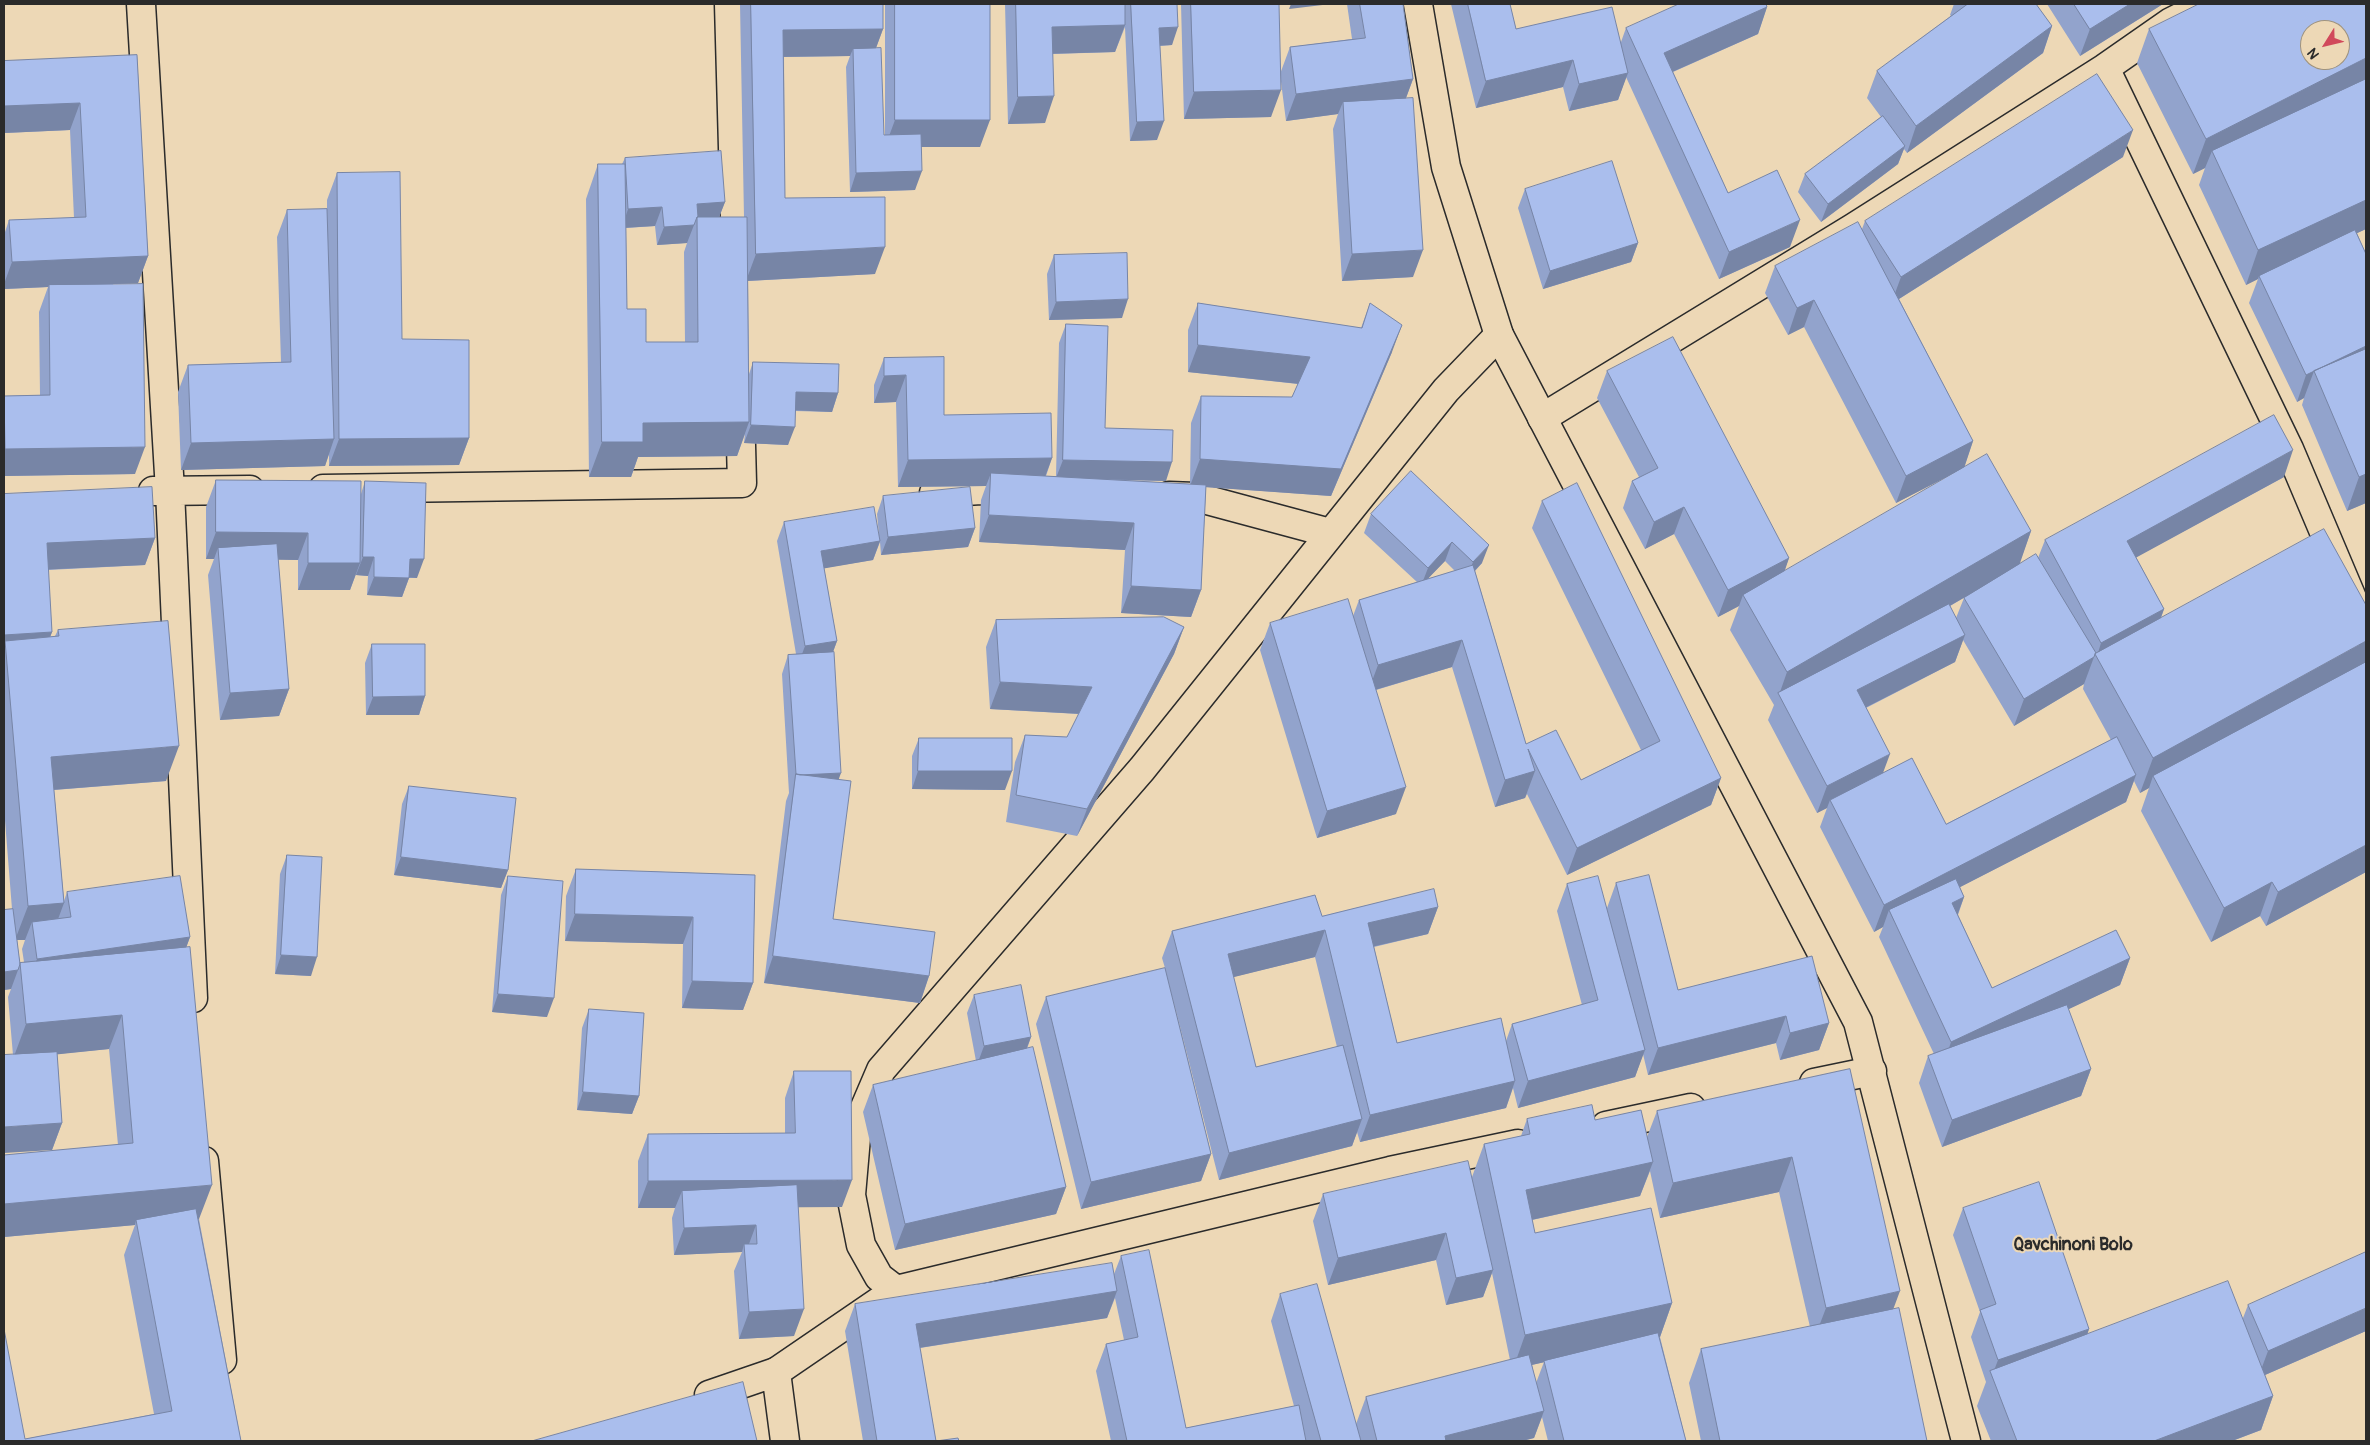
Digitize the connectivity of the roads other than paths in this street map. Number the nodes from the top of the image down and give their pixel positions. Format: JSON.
{"nodes":[{"id":1,"x":141,"y":4,"type":"edge"},
{"id":2,"x":729,"y":4,"type":"edge"},
{"id":3,"x":1418,"y":4,"type":"edge"},
{"id":4,"x":2207,"y":4,"type":"edge"},
{"id":5,"x":2105,"y":68,"type":"junction"},
{"id":6,"x":736,"y":283,"type":"edge"},
{"id":7,"x":1499,"y":336,"type":"junction"},
{"id":8,"x":739,"y":383,"type":"edge"},
{"id":9,"x":1542,"y":418,"type":"junction"},
{"id":10,"x":170,"y":491,"type":"junction"},
{"id":11,"x":131,"y":492,"type":"edge"},
{"id":12,"x":1050,"y":492,"type":"edge"},
{"id":13,"x":908,"y":495,"type":"edge"},
{"id":14,"x":1148,"y":495,"type":"edge"},
{"id":15,"x":1330,"y":533,"type":"junction"},
{"id":16,"x":2366,"y":631,"type":"edge"},
{"id":17,"x":194,"y":1020,"type":"edge"},
{"id":18,"x":1872,"y":1071,"type":"junction"},
{"id":19,"x":1785,"y":1089,"type":"edge"},
{"id":20,"x":1718,"y":1103,"type":"edge"},
{"id":21,"x":1583,"y":1131,"type":"edge"},
{"id":22,"x":202,"y":1138,"type":"edge"},
{"id":23,"x":1544,"y":1139,"type":"edge"},
{"id":24,"x":896,"y":1290,"type":"junction"},
{"id":25,"x":776,"y":1372,"type":"junction"},
{"id":26,"x":224,"y":1383,"type":"edge"},
{"id":27,"x":685,"y":1403,"type":"edge"},
{"id":28,"x":785,"y":1441,"type":"edge"},
{"id":29,"x":1966,"y":1441,"type":"edge"}],
"edges":[{"from":1,"to":10,"type":"street"},
{"from":2,"to":6,"type":"street"},
{"from":3,"to":7,"type":"street"},
{"from":4,"to":5,"type":"street"},
{"from":5,"to":9,"type":"street"},
{"from":5,"to":16,"type":"street"},
{"from":7,"to":9,"type":"street"},
{"from":7,"to":15,"type":"street"},
{"from":8,"to":10,"type":"street"},
{"from":9,"to":18,"type":"street"},
{"from":10,"to":11,"type":"street"},
{"from":10,"to":17,"type":"street"},
{"from":12,"to":13,"type":"street"},
{"from":14,"to":15,"type":"street"},
{"from":15,"to":24,"type":"street"},
{"from":18,"to":19,"type":"street"},
{"from":18,"to":29,"type":"street"},
{"from":20,"to":21,"type":"street"},
{"from":22,"to":26,"type":"street"},
{"from":23,"to":24,"type":"street"},
{"from":24,"to":25,"type":"street"},
{"from":25,"to":27,"type":"street"},
{"from":25,"to":28,"type":"street"}]}
